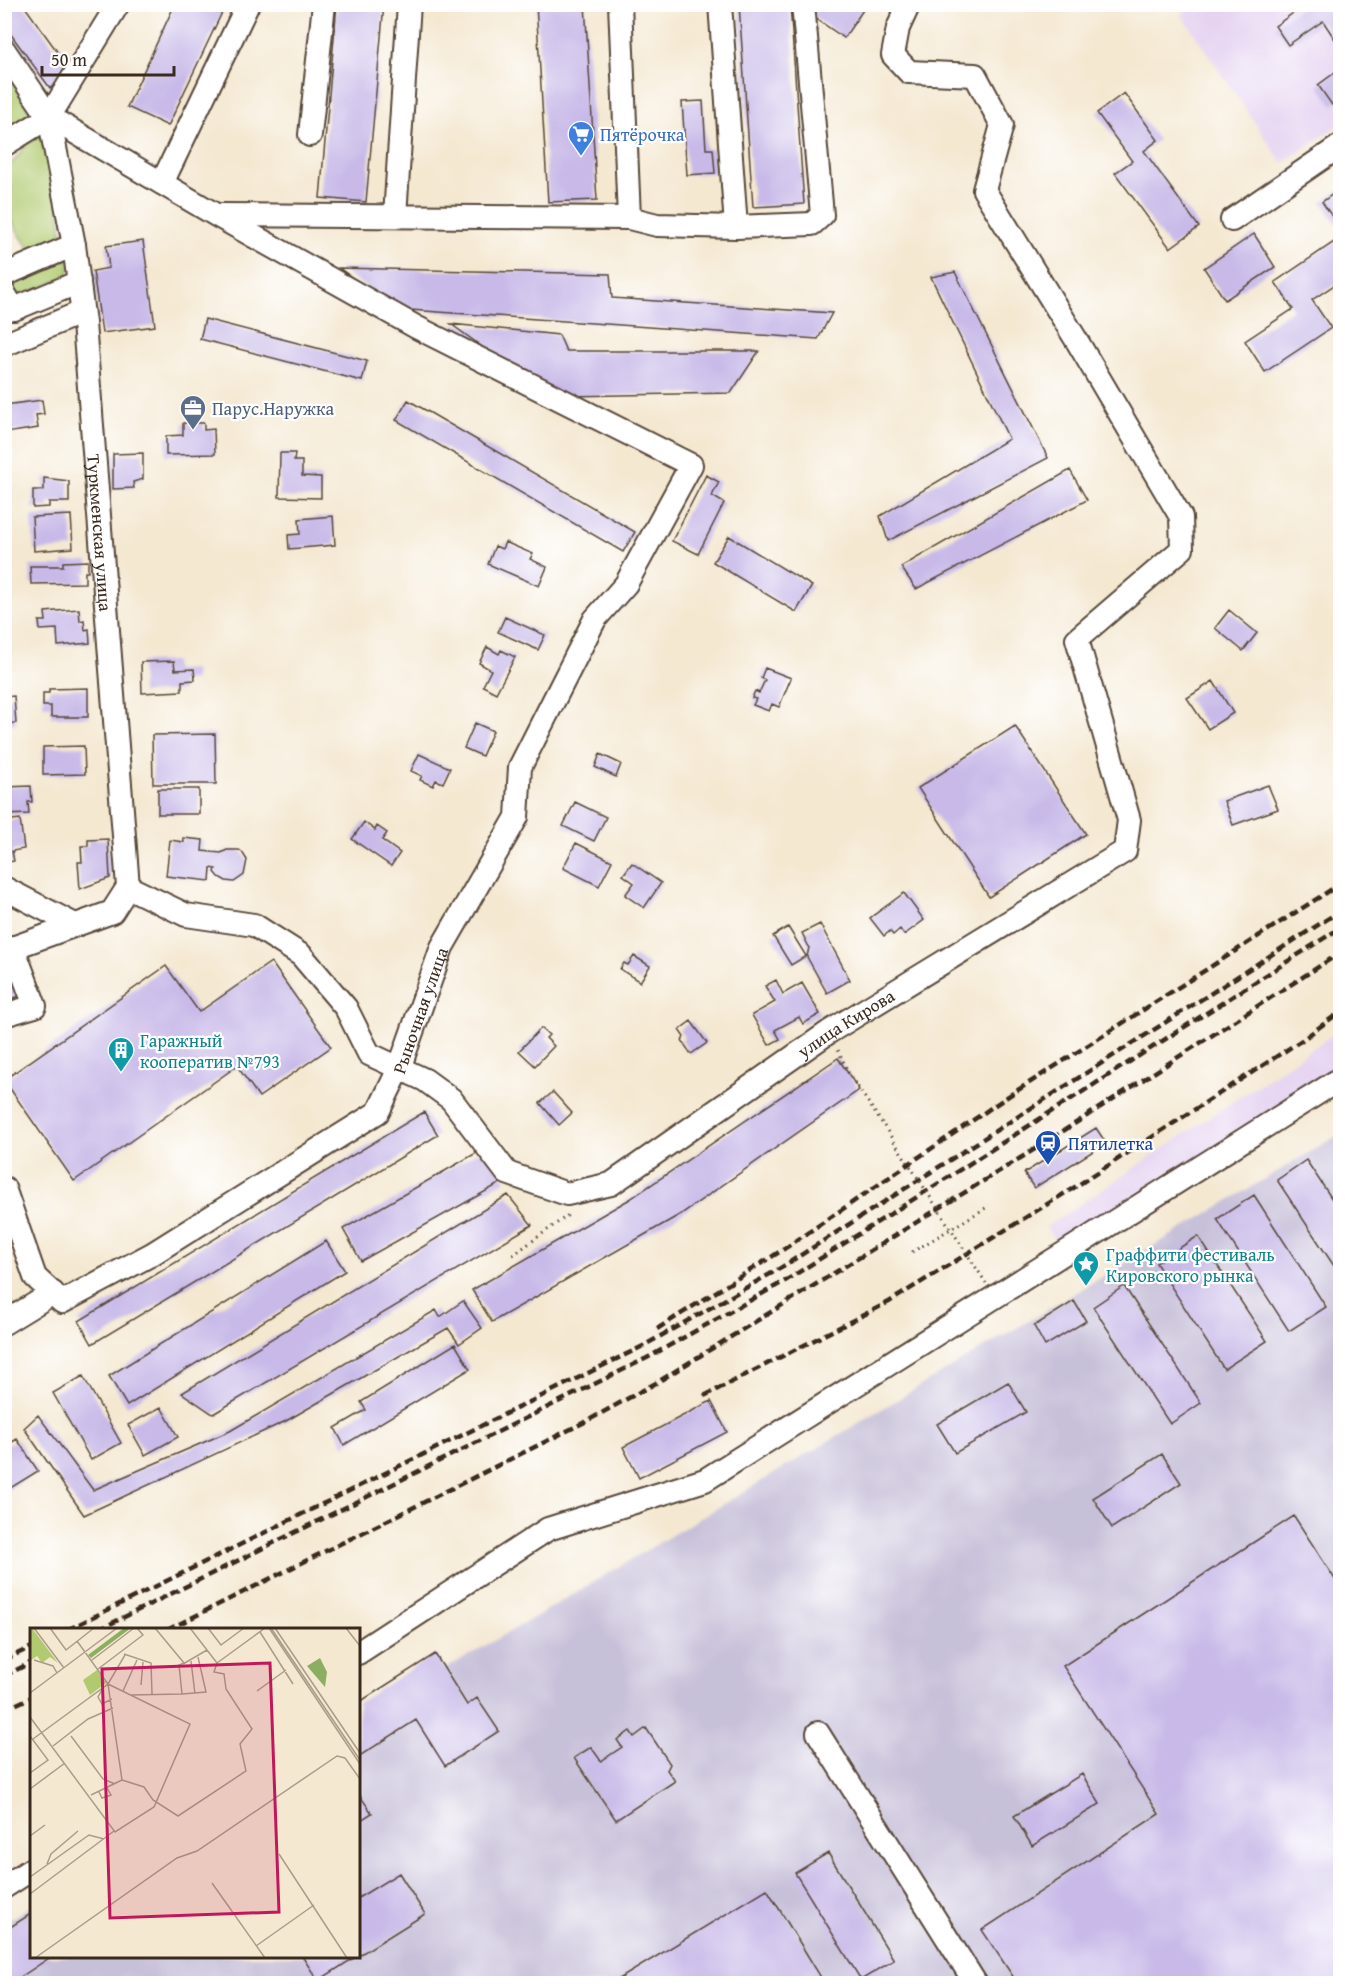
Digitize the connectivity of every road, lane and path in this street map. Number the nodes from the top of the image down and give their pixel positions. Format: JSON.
{"nodes":[{"id":1,"x":118,"y":4,"type":"edge"},
{"id":2,"x":248,"y":4,"type":"edge"},
{"id":3,"x":324,"y":4,"type":"edge"},
{"id":4,"x":409,"y":4,"type":"edge"},
{"id":5,"x":620,"y":4,"type":"edge"},
{"id":6,"x":720,"y":4,"type":"edge"},
{"id":7,"x":803,"y":4,"type":"edge"},
{"id":8,"x":909,"y":4,"type":"edge"},
{"id":9,"x":4,"y":50,"type":"edge"},
{"id":10,"x":49,"y":117,"type":"junction"},
{"id":11,"x":310,"y":135,"type":"dead end"},
{"id":12,"x":11,"y":141,"type":"edge"},
{"id":13,"x":1341,"y":146,"type":"edge"},
{"id":14,"x":4,"y":155,"type":"edge"},
{"id":15,"x":162,"y":183,"type":"junction"},
{"id":16,"x":216,"y":215,"type":"junction"},
{"id":17,"x":394,"y":216,"type":"junction"},
{"id":18,"x":629,"y":218,"type":"junction"},
{"id":19,"x":1232,"y":220,"type":"dead end"},
{"id":20,"x":736,"y":227,"type":"junction"},
{"id":21,"x":74,"y":245,"type":"junction"},
{"id":22,"x":4,"y":275,"type":"edge"},
{"id":23,"x":79,"y":282,"type":"junction"},
{"id":24,"x":4,"y":293,"type":"edge"},
{"id":25,"x":82,"y":312,"type":"junction"},
{"id":26,"x":4,"y":345,"type":"edge"},
{"id":27,"x":128,"y":887,"type":"junction"},
{"id":28,"x":4,"y":888,"type":"edge"},
{"id":29,"x":75,"y":925,"type":"junction"},
{"id":30,"x":9,"y":949,"type":"edge"},
{"id":31,"x":4,"y":1015,"type":"edge"},
{"id":32,"x":829,"y":1032,"type":"junction"},
{"id":33,"x":399,"y":1069,"type":"junction"},
{"id":34,"x":1341,"y":1079,"type":"edge"},
{"id":35,"x":4,"y":1188,"type":"edge"},
{"id":36,"x":989,"y":1206,"type":"dead end"},
{"id":37,"x":575,"y":1209,"type":"dead end"},
{"id":38,"x":952,"y":1228,"type":"junction"},
{"id":39,"x":912,"y":1252,"type":"dead end"},
{"id":40,"x":513,"y":1255,"type":"dead end"},
{"id":41,"x":986,"y":1283,"type":"dead end"},
{"id":42,"x":58,"y":1297,"type":"junction"},
{"id":43,"x":4,"y":1323,"type":"edge"},
{"id":44,"x":360,"y":1652,"type":"edge"},
{"id":45,"x":818,"y":1733,"type":"dead end"},
{"id":46,"x":30,"y":1870,"type":"edge"},
{"id":47,"x":4,"y":1887,"type":"edge"},
{"id":48,"x":976,"y":1983,"type":"edge"}],
"edges":[{"from":1,"to":10,"type":"street"},
{"from":2,"to":15,"type":"street"},
{"from":3,"to":11,"type":"street"},
{"from":4,"to":17,"type":"street"},
{"from":5,"to":18,"type":"street"},
{"from":6,"to":20,"type":"street"},
{"from":7,"to":20,"type":"street"},
{"from":8,"to":32,"type":"street","name":"улица Кирова"},
{"from":9,"to":10,"type":"street","name":"Туркменская улица"},
{"from":10,"to":12,"type":"street"},
{"from":10,"to":15,"type":"street"},
{"from":10,"to":21,"type":"street","name":"Туркменская улица"},
{"from":12,"to":14,"type":"street"},
{"from":13,"to":19,"type":"street"},
{"from":15,"to":16,"type":"street"},
{"from":16,"to":17,"type":"street"},
{"from":16,"to":33,"type":"street","name":"Рыночная улица"},
{"from":17,"to":18,"type":"street"},
{"from":18,"to":20,"type":"street"},
{"from":21,"to":22,"type":"street"},
{"from":21,"to":23,"type":"street","name":"Туркменская улица"},
{"from":23,"to":24,"type":"street"},
{"from":23,"to":25,"type":"street","name":"Туркменская улица"},
{"from":25,"to":26,"type":"street"},
{"from":25,"to":27,"type":"street","name":"Туркменская улица"},
{"from":27,"to":29,"type":"street"},
{"from":27,"to":33,"type":"street","name":"улица Кирова"},
{"from":28,"to":29,"type":"street"},
{"from":29,"to":30,"type":"street"},
{"from":30,"to":31,"type":"street"},
{"from":32,"to":33,"type":"street","name":"улица Кирова"},
{"from":32,"to":38,"type":"path","bridge":true},
{"from":33,"to":42,"type":"street","name":"Рыночная улица"},
{"from":34,"to":44,"type":"street"},
{"from":35,"to":42,"type":"street"},
{"from":36,"to":38,"type":"path"},
{"from":37,"to":40,"type":"path"},
{"from":38,"to":39,"type":"path"},
{"from":38,"to":41,"type":"path","bridge":true},
{"from":42,"to":43,"type":"street","name":"Рыночная улица"},
{"from":45,"to":48,"type":"street"},
{"from":46,"to":47,"type":"street"}]}
